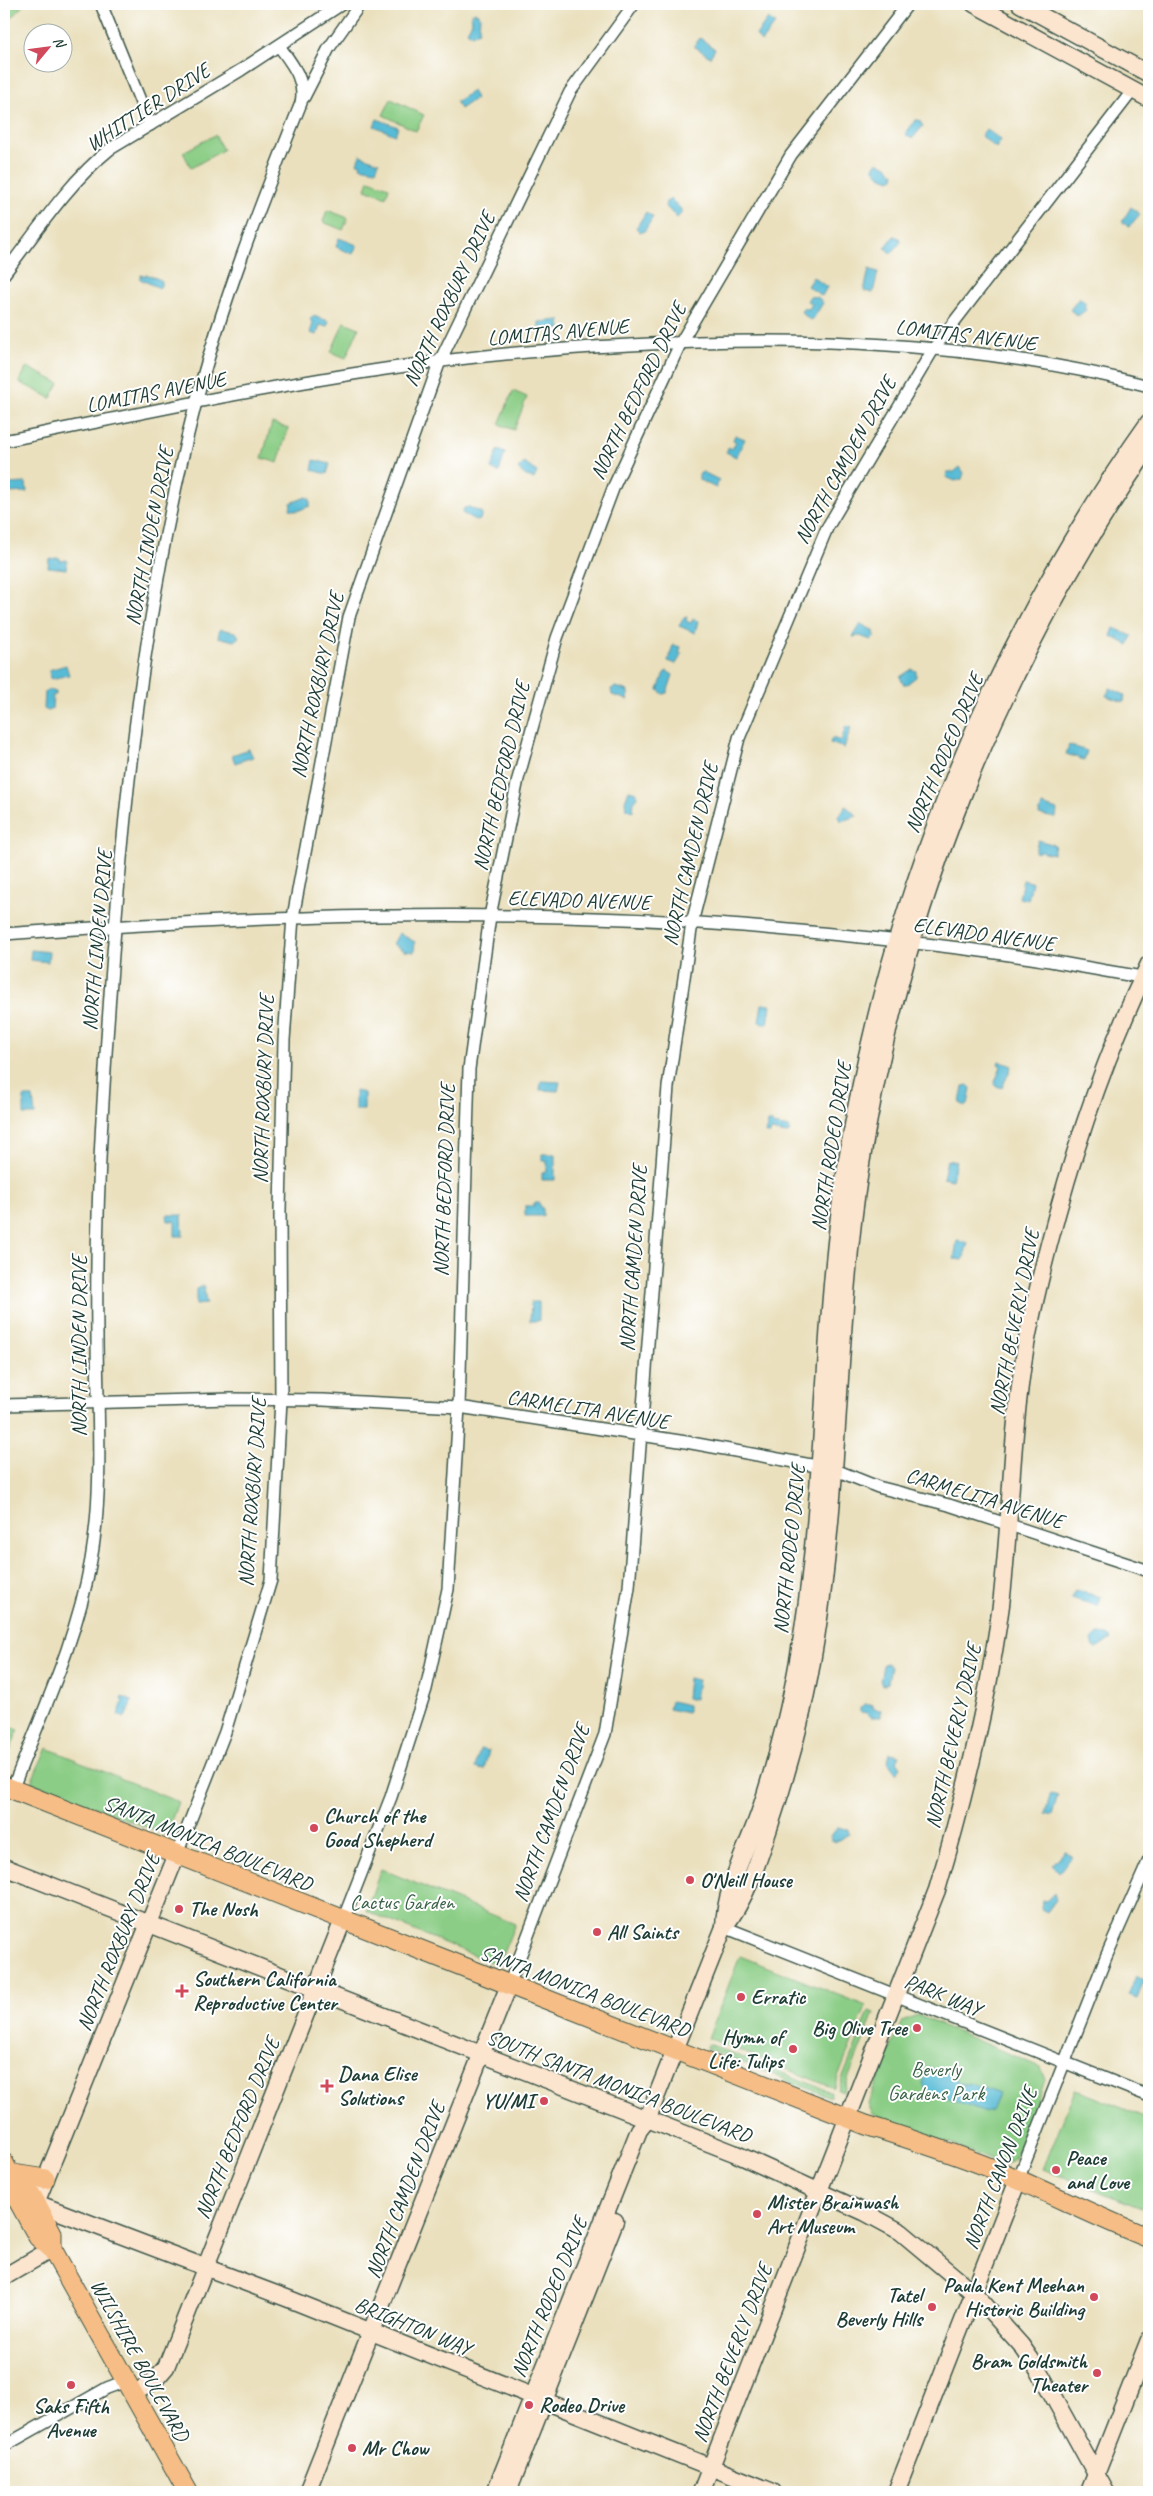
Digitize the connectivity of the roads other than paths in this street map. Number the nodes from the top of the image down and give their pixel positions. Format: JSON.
{"nodes":[{"id":1,"x":101,"y":4,"type":"edge"},
{"id":2,"x":342,"y":4,"type":"edge"},
{"id":3,"x":360,"y":4,"type":"edge"},
{"id":4,"x":634,"y":4,"type":"edge"},
{"id":5,"x":908,"y":4,"type":"edge"},
{"id":6,"x":974,"y":4,"type":"edge"},
{"id":7,"x":1020,"y":4,"type":"edge"},
{"id":8,"x":279,"y":46,"type":"junction"},
{"id":9,"x":1064,"y":54,"type":"junction"},
{"id":10,"x":1149,"y":74,"type":"edge"},
{"id":11,"x":1149,"y":85,"type":"edge"},
{"id":12,"x":1133,"y":90,"type":"junction"},
{"id":13,"x":1149,"y":99,"type":"edge"},
{"id":14,"x":301,"y":103,"type":"junction"},
{"id":15,"x":150,"y":125,"type":"junction"},
{"id":16,"x":4,"y":274,"type":"edge"},
{"id":17,"x":681,"y":342,"type":"junction"},
{"id":18,"x":934,"y":348,"type":"junction"},
{"id":19,"x":440,"y":361,"type":"junction"},
{"id":20,"x":1149,"y":386,"type":"edge"},
{"id":21,"x":196,"y":403,"type":"junction"},
{"id":22,"x":1149,"y":422,"type":"edge"},
{"id":23,"x":4,"y":441,"type":"edge"},
{"id":24,"x":1149,"y":447,"type":"edge"},
{"id":25,"x":490,"y":916,"type":"junction"},
{"id":26,"x":293,"y":918,"type":"junction"},
{"id":27,"x":692,"y":923,"type":"junction"},
{"id":28,"x":117,"y":926,"type":"junction"},
{"id":29,"x":4,"y":934,"type":"edge"},
{"id":30,"x":904,"y":942,"type":"junction"},
{"id":31,"x":1147,"y":973,"type":"edge"},
{"id":32,"x":281,"y":1400,"type":"junction"},
{"id":33,"x":98,"y":1404,"type":"junction"},
{"id":34,"x":4,"y":1405,"type":"edge"},
{"id":35,"x":459,"y":1407,"type":"junction"},
{"id":36,"x":641,"y":1436,"type":"junction"},
{"id":37,"x":826,"y":1468,"type":"junction"},
{"id":38,"x":1010,"y":1525,"type":"junction"},
{"id":39,"x":1149,"y":1571,"type":"edge"},
{"id":40,"x":8,"y":1788,"type":"edge"},
{"id":41,"x":177,"y":1854,"type":"junction"},
{"id":42,"x":1149,"y":1860,"type":"edge"},
{"id":43,"x":4,"y":1867,"type":"edge"},
{"id":44,"x":343,"y":1920,"type":"junction"},
{"id":45,"x":148,"y":1924,"type":"junction"},
{"id":46,"x":724,"y":1928,"type":"junction"},
{"id":47,"x":509,"y":1985,"type":"junction"},
{"id":48,"x":315,"y":1989,"type":"junction"},
{"id":49,"x":895,"y":1996,"type":"junction"},
{"id":50,"x":675,"y":2050,"type":"junction"},
{"id":51,"x":480,"y":2054,"type":"junction"},
{"id":52,"x":1064,"y":2062,"type":"junction"},
{"id":53,"x":1149,"y":2096,"type":"edge"},
{"id":54,"x":847,"y":2118,"type":"junction"},
{"id":55,"x":647,"y":2120,"type":"junction"},
{"id":56,"x":58,"y":2146,"type":"junction"},
{"id":57,"x":6,"y":2168,"type":"edge"},
{"id":58,"x":44,"y":2180,"type":"junction"},
{"id":59,"x":1018,"y":2180,"type":"junction"},
{"id":60,"x":818,"y":2191,"type":"junction"},
{"id":61,"x":36,"y":2203,"type":"junction"},
{"id":62,"x":121,"y":2234,"type":"junction"},
{"id":63,"x":1149,"y":2238,"type":"edge"},
{"id":64,"x":52,"y":2249,"type":"junction"},
{"id":65,"x":205,"y":2266,"type":"junction"},
{"id":66,"x":4,"y":2277,"type":"edge"},
{"id":67,"x":975,"y":2294,"type":"junction"},
{"id":68,"x":372,"y":2332,"type":"junction"},
{"id":69,"x":1149,"y":2340,"type":"edge"},
{"id":70,"x":130,"y":2388,"type":"junction"},
{"id":71,"x":537,"y":2399,"type":"junction"},
{"id":72,"x":4,"y":2446,"type":"edge"},
{"id":73,"x":710,"y":2467,"type":"junction"},
{"id":74,"x":1096,"y":2474,"type":"junction"},
{"id":75,"x":188,"y":2492,"type":"edge"},
{"id":76,"x":307,"y":2492,"type":"edge"},
{"id":77,"x":495,"y":2492,"type":"edge"},
{"id":78,"x":508,"y":2492,"type":"edge"},
{"id":79,"x":701,"y":2492,"type":"edge"},
{"id":80,"x":774,"y":2492,"type":"edge"},
{"id":81,"x":896,"y":2492,"type":"edge"},
{"id":82,"x":1089,"y":2492,"type":"edge"},
{"id":83,"x":1106,"y":2492,"type":"edge"}],
"edges":[{"from":1,"to":15,"type":"street"},
{"from":2,"to":8,"type":"street","name":"WHITTIER DRIVE"},
{"from":3,"to":14,"type":"street","name":"NORTH LINDEN DRIVE"},
{"from":4,"to":19,"type":"street","name":"NORTH ROXBURY DRIVE"},
{"from":5,"to":17,"type":"street","name":"NORTH BEDFORD DRIVE"},
{"from":6,"to":9,"type":"street"},
{"from":7,"to":10,"type":"street"},
{"from":8,"to":14,"type":"street","name":"NORTH LINDEN DRIVE"},
{"from":8,"to":15,"type":"street","name":"WHITTIER DRIVE"},
{"from":9,"to":10,"type":"street"},
{"from":9,"to":12,"type":"street"},
{"from":11,"to":12,"type":"street"},
{"from":12,"to":13,"type":"street"},
{"from":12,"to":18,"type":"street","name":"NORTH CAMDEN DRIVE"},
{"from":14,"to":21,"type":"street","name":"NORTH LINDEN DRIVE"},
{"from":15,"to":16,"type":"street","name":"WHITTIER DRIVE"},
{"from":17,"to":18,"type":"street","name":"LOMITAS AVENUE"},
{"from":17,"to":19,"type":"street","name":"LOMITAS AVENUE"},
{"from":17,"to":25,"type":"street","name":"NORTH BEDFORD DRIVE"},
{"from":18,"to":20,"type":"street","name":"LOMITAS AVENUE"},
{"from":18,"to":27,"type":"street","name":"NORTH CAMDEN DRIVE"},
{"from":19,"to":21,"type":"street","name":"LOMITAS AVENUE"},
{"from":19,"to":26,"type":"street","name":"NORTH ROXBURY DRIVE"},
{"from":21,"to":23,"type":"street","name":"LOMITAS AVENUE"},
{"from":21,"to":28,"type":"street","name":"NORTH LINDEN DRIVE"},
{"from":22,"to":30,"type":"street","name":"NORTH RODEO DRIVE"},
{"from":24,"to":30,"type":"street","name":"NORTH RODEO DRIVE"},
{"from":25,"to":26,"type":"street","name":"ELEVADO AVENUE"},
{"from":25,"to":27,"type":"street","name":"ELEVADO AVENUE"},
{"from":25,"to":35,"type":"street","name":"NORTH BEDFORD DRIVE"},
{"from":26,"to":28,"type":"street","name":"ELEVADO AVENUE"},
{"from":26,"to":32,"type":"street","name":"NORTH ROXBURY DRIVE"},
{"from":27,"to":30,"type":"street","name":"ELEVADO AVENUE"},
{"from":27,"to":36,"type":"street","name":"NORTH CAMDEN DRIVE"},
{"from":28,"to":29,"type":"street","name":"ELEVADO AVENUE"},
{"from":28,"to":33,"type":"street","name":"NORTH LINDEN DRIVE"},
{"from":30,"to":31,"type":"street","name":"ELEVADO AVENUE"},
{"from":30,"to":37,"type":"street","name":"NORTH RODEO DRIVE"},
{"from":31,"to":38,"type":"street","name":"NORTH BEVERLY DRIVE"},
{"from":32,"to":33,"type":"street","name":"CARMELITA AVENUE"},
{"from":32,"to":35,"type":"street","name":"CARMELITA AVENUE"},
{"from":32,"to":41,"type":"street","name":"NORTH ROXBURY DRIVE"},
{"from":33,"to":34,"type":"street","name":"CARMELITA AVENUE"},
{"from":33,"to":40,"type":"street","name":"NORTH LINDEN DRIVE"},
{"from":35,"to":36,"type":"street","name":"CARMELITA AVENUE"},
{"from":35,"to":44,"type":"street","name":"NORTH BEDFORD DRIVE"},
{"from":36,"to":37,"type":"street","name":"CARMELITA AVENUE"},
{"from":36,"to":47,"type":"street","name":"NORTH CAMDEN DRIVE"},
{"from":37,"to":38,"type":"street","name":"CARMELITA AVENUE"},
{"from":37,"to":46,"type":"street","name":"NORTH RODEO DRIVE"},
{"from":38,"to":39,"type":"street","name":"CARMELITA AVENUE"},
{"from":38,"to":49,"type":"street","name":"NORTH BEVERLY DRIVE"},
{"from":40,"to":41,"type":"main road","name":"SANTA MONICA BOULEVARD"},
{"from":41,"to":44,"type":"main road","name":"SANTA MONICA BOULEVARD"},
{"from":41,"to":45,"type":"street","name":"NORTH ROXBURY DRIVE"},
{"from":42,"to":52,"type":"street","name":"NORTH CANON DRIVE"},
{"from":43,"to":45,"type":"street","name":"SOUTH SANTA MONICA BOULEVARD"},
{"from":44,"to":47,"type":"main road","name":"SANTA MONICA BOULEVARD"},
{"from":44,"to":48,"type":"street","name":"NORTH BEDFORD DRIVE"},
{"from":45,"to":48,"type":"street","name":"SOUTH SANTA MONICA BOULEVARD"},
{"from":45,"to":56,"type":"street","name":"NORTH ROXBURY DRIVE"},
{"from":46,"to":49,"type":"street","name":"PARK WAY"},
{"from":46,"to":50,"type":"street","name":"NORTH RODEO DRIVE"},
{"from":47,"to":50,"type":"main road","name":"SANTA MONICA BOULEVARD"},
{"from":47,"to":51,"type":"street","name":"NORTH CAMDEN DRIVE"},
{"from":48,"to":51,"type":"street","name":"SOUTH SANTA MONICA BOULEVARD"},
{"from":48,"to":65,"type":"street","name":"NORTH BEDFORD DRIVE"},
{"from":49,"to":52,"type":"street","name":"PARK WAY"},
{"from":49,"to":54,"type":"street","name":"NORTH BEVERLY DRIVE"},
{"from":50,"to":54,"type":"main road","name":"SANTA MONICA BOULEVARD"},
{"from":50,"to":55,"type":"street","name":"NORTH RODEO DRIVE"},
{"from":51,"to":55,"type":"street","name":"SOUTH SANTA MONICA BOULEVARD"},
{"from":51,"to":68,"type":"street","name":"NORTH CAMDEN DRIVE"},
{"from":52,"to":53,"type":"street","name":"PARK WAY"},
{"from":52,"to":59,"type":"street","name":"NORTH CANON DRIVE"},
{"from":54,"to":59,"type":"main road","name":"SANTA MONICA BOULEVARD"},
{"from":54,"to":60,"type":"street","name":"NORTH BEVERLY DRIVE"},
{"from":55,"to":60,"type":"street","name":"SOUTH SANTA MONICA BOULEVARD"},
{"from":55,"to":71,"type":"street","name":"NORTH RODEO DRIVE"},
{"from":56,"to":58,"type":"street","name":"NORTH ROXBURY DRIVE"},
{"from":56,"to":62,"type":"street"},
{"from":57,"to":58,"type":"main road"},
{"from":57,"to":61,"type":"main road","name":"WILSHIRE BOULEVARD"},
{"from":57,"to":64,"type":"main road","name":"WILSHIRE BOULEVARD"},
{"from":58,"to":61,"type":"street","name":"NORTH ROXBURY DRIVE"},
{"from":59,"to":63,"type":"main road","name":"SANTA MONICA BOULEVARD"},
{"from":59,"to":67,"type":"street","name":"NORTH CANON DRIVE"},
{"from":60,"to":67,"type":"street","name":"SOUTH SANTA MONICA BOULEVARD"},
{"from":60,"to":73,"type":"street","name":"NORTH BEVERLY DRIVE"},
{"from":61,"to":62,"type":"street","name":"BRIGHTON WAY"},
{"from":61,"to":64,"type":"main road","name":"WILSHIRE BOULEVARD"},
{"from":62,"to":65,"type":"street","name":"BRIGHTON WAY"},
{"from":64,"to":66,"type":"street"},
{"from":64,"to":70,"type":"main road","name":"WILSHIRE BOULEVARD"},
{"from":65,"to":68,"type":"street","name":"BRIGHTON WAY"},
{"from":65,"to":70,"type":"street","name":"NORTH BEDFORD DRIVE"},
{"from":67,"to":74,"type":"street","name":"SOUTH SANTA MONICA BOULEVARD"},
{"from":67,"to":81,"type":"street","name":"NORTH CANON DRIVE"},
{"from":68,"to":71,"type":"street","name":"BRIGHTON WAY"},
{"from":68,"to":76,"type":"street","name":"NORTH CAMDEN DRIVE"},
{"from":69,"to":74,"type":"street"},
{"from":70,"to":72,"type":"street"},
{"from":70,"to":75,"type":"main road","name":"WILSHIRE BOULEVARD"},
{"from":71,"to":73,"type":"street","name":"BRIGHTON WAY"},
{"from":71,"to":77,"type":"street","name":"NORTH RODEO DRIVE"},
{"from":71,"to":78,"type":"street","name":"NORTH RODEO DRIVE"},
{"from":73,"to":79,"type":"street","name":"NORTH BEVERLY DRIVE"},
{"from":73,"to":80,"type":"street","name":"BRIGHTON WAY"},
{"from":74,"to":82,"type":"street"},
{"from":74,"to":83,"type":"street","name":"SOUTH SANTA MONICA BOULEVARD"}]}
